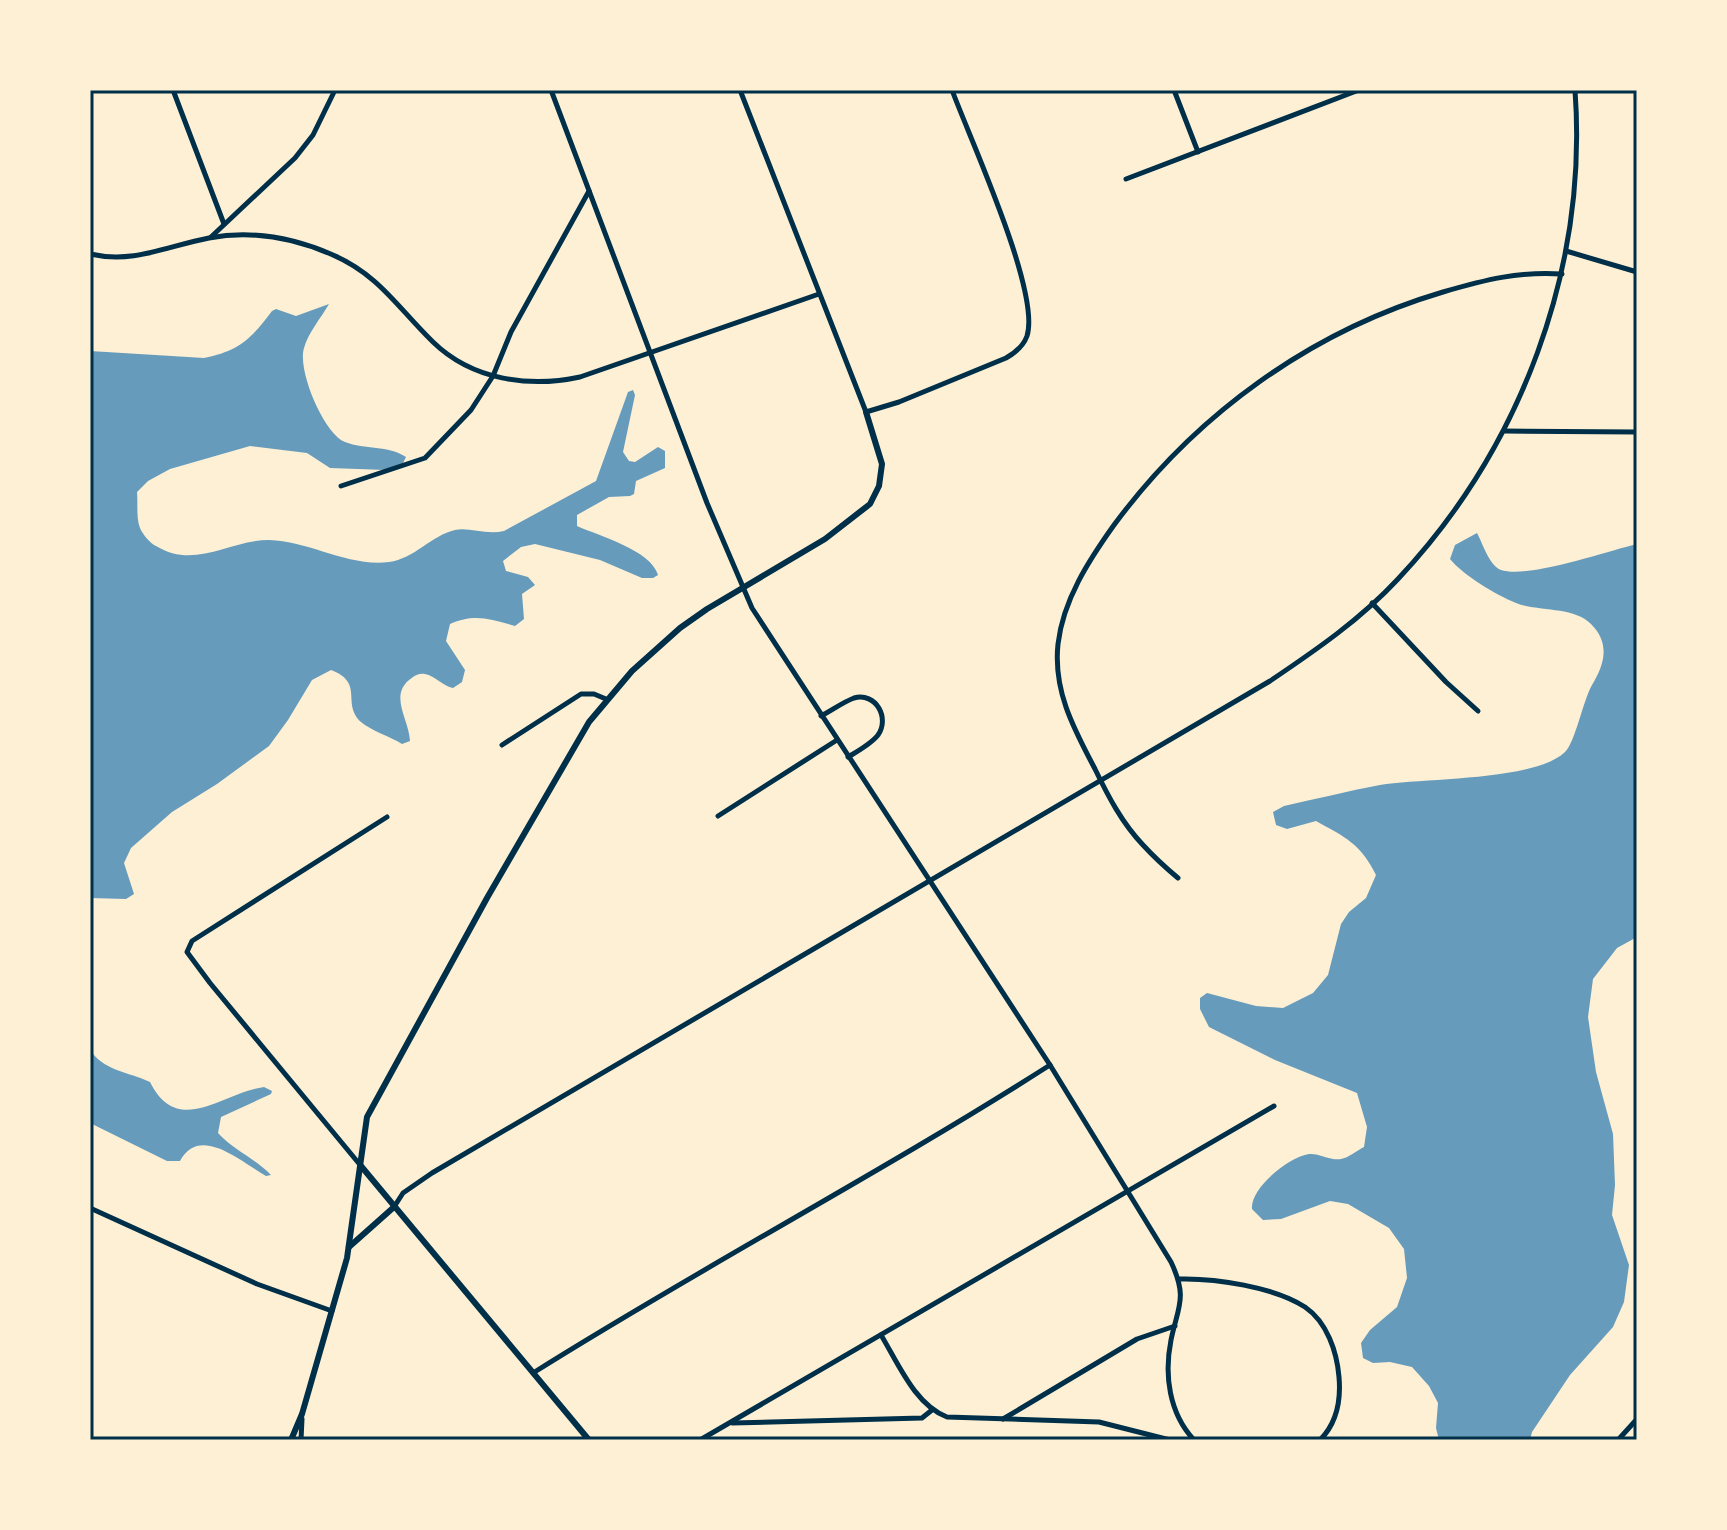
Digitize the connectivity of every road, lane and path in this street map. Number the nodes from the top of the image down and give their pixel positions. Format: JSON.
{"nodes":[{"id":1,"x":173,"y":90,"type":"edge"},
{"id":2,"x":335,"y":90,"type":"edge"},
{"id":3,"x":551,"y":90,"type":"edge"},
{"id":4,"x":740,"y":90,"type":"edge"},
{"id":5,"x":952,"y":90,"type":"edge"},
{"id":6,"x":1174,"y":90,"type":"edge"},
{"id":7,"x":1359,"y":90,"type":"edge"},
{"id":8,"x":1575,"y":90,"type":"edge"},
{"id":9,"x":1198,"y":152,"type":"junction"},
{"id":10,"x":1126,"y":179,"type":"dead end"},
{"id":11,"x":589,"y":191,"type":"junction"},
{"id":12,"x":224,"y":224,"type":"junction"},
{"id":13,"x":210,"y":237,"type":"junction"},
{"id":14,"x":1566,"y":251,"type":"junction"},
{"id":15,"x":90,"y":254,"type":"edge"},
{"id":16,"x":1637,"y":272,"type":"edge"},
{"id":17,"x":1562,"y":274,"type":"junction"},
{"id":18,"x":819,"y":294,"type":"junction"},
{"id":19,"x":650,"y":352,"type":"junction"},
{"id":20,"x":493,"y":376,"type":"junction"},
{"id":21,"x":866,"y":412,"type":"junction"},
{"id":22,"x":1504,"y":431,"type":"junction"},
{"id":23,"x":1637,"y":432,"type":"edge"},
{"id":24,"x":341,"y":486,"type":"dead end"},
{"id":25,"x":742,"y":588,"type":"junction"},
{"id":26,"x":1372,"y":603,"type":"junction"},
{"id":27,"x":606,"y":699,"type":"junction"},
{"id":28,"x":1478,"y":711,"type":"dead end"},
{"id":29,"x":821,"y":716,"type":"junction"},
{"id":30,"x":837,"y":740,"type":"junction"},
{"id":31,"x":502,"y":745,"type":"dead end"},
{"id":32,"x":848,"y":757,"type":"junction"},
{"id":33,"x":1100,"y":779,"type":"junction"},
{"id":34,"x":718,"y":816,"type":"dead end"},
{"id":35,"x":387,"y":817,"type":"dead end"},
{"id":36,"x":1178,"y":878,"type":"dead end"},
{"id":37,"x":928,"y":880,"type":"junction"},
{"id":38,"x":1050,"y":1065,"type":"junction"},
{"id":39,"x":1274,"y":1106,"type":"dead end"},
{"id":40,"x":361,"y":1166,"type":"junction"},
{"id":41,"x":1128,"y":1190,"type":"junction"},
{"id":42,"x":394,"y":1207,"type":"junction"},
{"id":43,"x":90,"y":1208,"type":"edge"},
{"id":44,"x":349,"y":1247,"type":"junction"},
{"id":45,"x":1179,"y":1279,"type":"junction"},
{"id":46,"x":332,"y":1311,"type":"junction"},
{"id":47,"x":1175,"y":1326,"type":"junction"},
{"id":48,"x":881,"y":1335,"type":"junction"},
{"id":49,"x":532,"y":1374,"type":"junction"},
{"id":50,"x":932,"y":1410,"type":"junction"},
{"id":51,"x":302,"y":1414,"type":"junction"},
{"id":52,"x":1003,"y":1419,"type":"junction"},
{"id":53,"x":1637,"y":1419,"type":"edge"},
{"id":54,"x":729,"y":1423,"type":"junction"},
{"id":55,"x":291,"y":1440,"type":"edge"},
{"id":56,"x":301,"y":1440,"type":"edge"},
{"id":57,"x":589,"y":1440,"type":"edge"},
{"id":58,"x":700,"y":1440,"type":"edge"},
{"id":59,"x":1170,"y":1440,"type":"edge"},
{"id":60,"x":1192,"y":1440,"type":"edge"},
{"id":61,"x":1320,"y":1440,"type":"edge"},
{"id":62,"x":1618,"y":1440,"type":"edge"}],
"edges":[{"from":1,"to":12,"type":"street"},
{"from":2,"to":12,"type":"street"},
{"from":3,"to":11,"type":"street"},
{"from":4,"to":18,"type":"street"},
{"from":5,"to":21,"type":"street"},
{"from":6,"to":9,"type":"street"},
{"from":7,"to":9,"type":"street"},
{"from":8,"to":14,"type":"street"},
{"from":9,"to":10,"type":"street"},
{"from":11,"to":19,"type":"street"},
{"from":11,"to":20,"type":"street"},
{"from":12,"to":13,"type":"street"},
{"from":13,"to":15,"type":"street"},
{"from":13,"to":20,"type":"street"},
{"from":14,"to":16,"type":"street"},
{"from":14,"to":17,"type":"street"},
{"from":17,"to":22,"type":"street"},
{"from":17,"to":33,"type":"street"},
{"from":18,"to":19,"type":"street"},
{"from":18,"to":21,"type":"street"},
{"from":19,"to":20,"type":"street"},
{"from":19,"to":25,"type":"street"},
{"from":20,"to":24,"type":"street"},
{"from":21,"to":25,"type":"street"},
{"from":22,"to":23,"type":"street"},
{"from":22,"to":26,"type":"street"},
{"from":25,"to":27,"type":"street"},
{"from":25,"to":29,"type":"street"},
{"from":26,"to":28,"type":"street"},
{"from":26,"to":33,"type":"street"},
{"from":27,"to":31,"type":"street"},
{"from":27,"to":40,"type":"street"},
{"from":29,"to":30,"type":"street"},
{"from":29,"to":32,"type":"street"},
{"from":30,"to":32,"type":"street"},
{"from":30,"to":34,"type":"street"},
{"from":32,"to":37,"type":"street"},
{"from":33,"to":36,"type":"street"},
{"from":33,"to":37,"type":"street"},
{"from":35,"to":40,"type":"street"},
{"from":37,"to":38,"type":"street"},
{"from":37,"to":42,"type":"street"},
{"from":38,"to":41,"type":"street"},
{"from":38,"to":49,"type":"street"},
{"from":39,"to":41,"type":"street"},
{"from":40,"to":42,"type":"street"},
{"from":40,"to":44,"type":"street"},
{"from":41,"to":45,"type":"street"},
{"from":41,"to":48,"type":"street"},
{"from":42,"to":44,"type":"street"},
{"from":42,"to":49,"type":"street"},
{"from":43,"to":46,"type":"street"},
{"from":44,"to":46,"type":"street"},
{"from":45,"to":47,"type":"street"},
{"from":45,"to":61,"type":"street"},
{"from":46,"to":51,"type":"street"},
{"from":47,"to":52,"type":"street"},
{"from":47,"to":60,"type":"street"},
{"from":48,"to":50,"type":"street"},
{"from":48,"to":54,"type":"street"},
{"from":49,"to":57,"type":"street"},
{"from":50,"to":52,"type":"street"},
{"from":50,"to":54,"type":"street"},
{"from":51,"to":55,"type":"street"},
{"from":51,"to":56,"type":"street"},
{"from":52,"to":59,"type":"street"},
{"from":53,"to":62,"type":"street"},
{"from":54,"to":58,"type":"street"}]}
